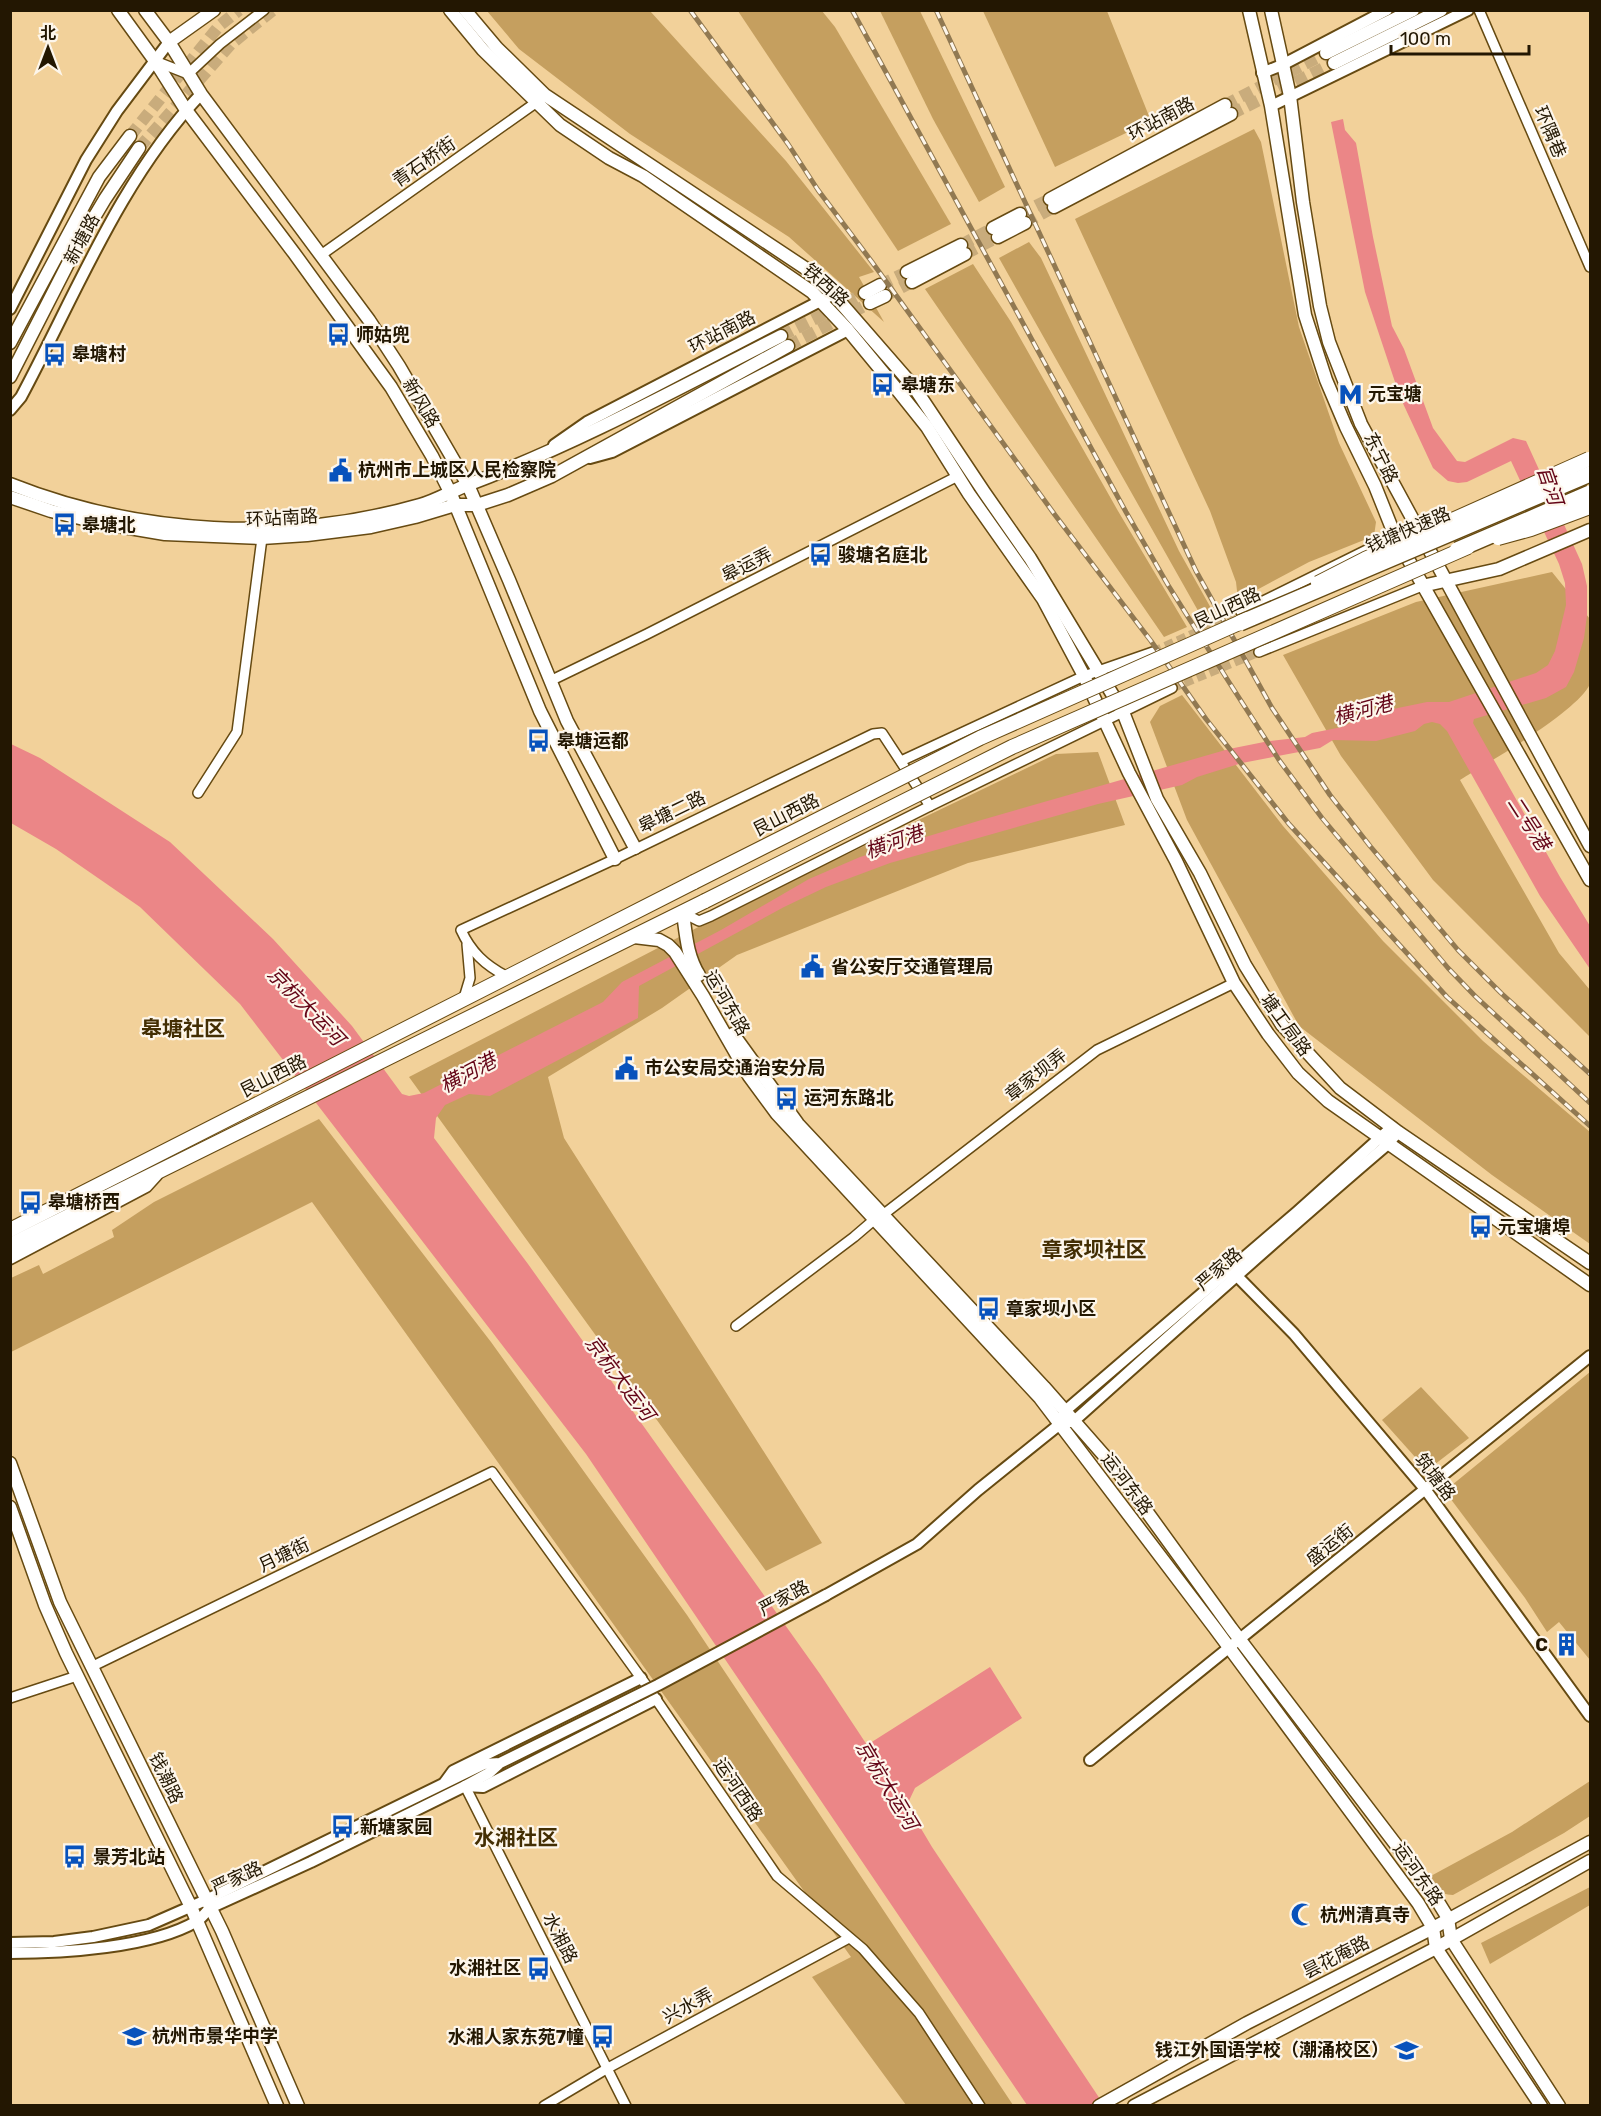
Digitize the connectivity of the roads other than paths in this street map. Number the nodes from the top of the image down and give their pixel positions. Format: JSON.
{"nodes":[{"id":1,"x":118,"y":10,"type":"edge"},
{"id":2,"x":145,"y":10,"type":"edge"},
{"id":3,"x":214,"y":10,"type":"edge"},
{"id":4,"x":264,"y":10,"type":"edge"},
{"id":5,"x":450,"y":10,"type":"edge"},
{"id":6,"x":465,"y":10,"type":"edge"},
{"id":7,"x":1249,"y":10,"type":"edge"},
{"id":8,"x":1271,"y":10,"type":"edge"},
{"id":9,"x":1387,"y":10,"type":"edge"},
{"id":10,"x":1413,"y":10,"type":"edge"},
{"id":11,"x":1441,"y":10,"type":"edge"},
{"id":12,"x":1468,"y":10,"type":"edge"},
{"id":13,"x":1479,"y":10,"type":"edge"},
{"id":14,"x":169,"y":42,"type":"junction"},
{"id":15,"x":155,"y":61,"type":"junction"},
{"id":16,"x":1282,"y":65,"type":"junction"},
{"id":17,"x":1262,"y":73,"type":"junction"},
{"id":18,"x":189,"y":74,"type":"junction"},
{"id":19,"x":201,"y":94,"type":"junction"},
{"id":20,"x":1290,"y":96,"type":"junction"},
{"id":21,"x":540,"y":99,"type":"junction"},
{"id":22,"x":1271,"y":106,"type":"junction"},
{"id":23,"x":1228,"y":109,"type":"tunnel mouth"},
{"id":24,"x":186,"y":110,"type":"junction"},
{"id":25,"x":130,"y":136,"type":"tunnel mouth"},
{"id":26,"x":139,"y":148,"type":"tunnel mouth"},
{"id":27,"x":1052,"y":203,"type":"tunnel mouth"},
{"id":28,"x":1023,"y":218,"type":"tunnel mouth"},
{"id":29,"x":995,"y":233,"type":"tunnel mouth"},
{"id":30,"x":963,"y":250,"type":"tunnel mouth"},
{"id":31,"x":321,"y":255,"type":"junction"},
{"id":32,"x":1590,"y":267,"type":"edge"},
{"id":33,"x":910,"y":277,"type":"tunnel mouth"},
{"id":34,"x":882,"y":291,"type":"tunnel mouth"},
{"id":35,"x":833,"y":294,"type":"junction"},
{"id":36,"x":867,"y":298,"type":"tunnel mouth"},
{"id":37,"x":820,"y":301,"type":"junction"},
{"id":38,"x":10,"y":309,"type":"edge"},
{"id":39,"x":848,"y":330,"type":"junction"},
{"id":40,"x":10,"y":343,"type":"edge"},
{"id":41,"x":10,"y":377,"type":"edge"},
{"id":42,"x":10,"y":410,"type":"edge"},
{"id":43,"x":535,"y":458,"type":"junction"},
{"id":44,"x":1590,"y":463,"type":"edge"},
{"id":45,"x":552,"y":476,"type":"junction"},
{"id":46,"x":958,"y":476,"type":"junction"},
{"id":47,"x":10,"y":484,"type":"edge"},
{"id":48,"x":468,"y":485,"type":"junction"},
{"id":49,"x":1590,"y":493,"type":"edge"},
{"id":50,"x":10,"y":497,"type":"edge"},
{"id":51,"x":453,"y":499,"type":"junction"},
{"id":52,"x":477,"y":505,"type":"junction"},
{"id":53,"x":1590,"y":507,"type":"edge"},
{"id":54,"x":1417,"y":526,"type":"junction"},
{"id":55,"x":1590,"y":530,"type":"edge"},
{"id":56,"x":1395,"y":536,"type":"junction"},
{"id":57,"x":262,"y":538,"type":"junction"},
{"id":58,"x":1457,"y":550,"type":"junction"},
{"id":59,"x":1446,"y":582,"type":"junction"},
{"id":60,"x":1422,"y":586,"type":"junction"},
{"id":61,"x":1240,"y":618,"type":"junction"},
{"id":62,"x":1153,"y":652,"type":"tunnel mouth"},
{"id":63,"x":1259,"y":652,"type":"tunnel mouth"},
{"id":64,"x":1098,"y":670,"type":"junction"},
{"id":65,"x":1084,"y":676,"type":"junction"},
{"id":66,"x":550,"y":681,"type":"junction"},
{"id":67,"x":1172,"y":688,"type":"tunnel mouth"},
{"id":68,"x":1123,"y":712,"type":"junction"},
{"id":69,"x":1105,"y":722,"type":"junction"},
{"id":70,"x":901,"y":760,"type":"junction"},
{"id":71,"x":602,"y":787,"type":"junction"},
{"id":72,"x":198,"y":793,"type":"dead end"},
{"id":73,"x":583,"y":798,"type":"junction"},
{"id":74,"x":930,"y":806,"type":"junction"},
{"id":75,"x":1590,"y":846,"type":"edge"},
{"id":76,"x":635,"y":848,"type":"junction"},
{"id":77,"x":615,"y":859,"type":"junction"},
{"id":78,"x":1590,"y":880,"type":"edge"},
{"id":79,"x":683,"y":913,"type":"junction"},
{"id":80,"x":633,"y":937,"type":"junction"},
{"id":81,"x":467,"y":944,"type":"junction"},
{"id":82,"x":688,"y":965,"type":"junction"},
{"id":83,"x":506,"y":976,"type":"junction"},
{"id":84,"x":1234,"y":983,"type":"junction"},
{"id":85,"x":464,"y":998,"type":"junction"},
{"id":86,"x":1395,"y":1130,"type":"junction"},
{"id":87,"x":1383,"y":1141,"type":"junction"},
{"id":88,"x":156,"y":1175,"type":"junction"},
{"id":89,"x":880,"y":1217,"type":"junction"},
{"id":90,"x":10,"y":1230,"type":"edge"},
{"id":91,"x":10,"y":1245,"type":"edge"},
{"id":92,"x":10,"y":1258,"type":"edge"},
{"id":93,"x":1590,"y":1263,"type":"edge"},
{"id":94,"x":1236,"y":1275,"type":"junction"},
{"id":95,"x":1590,"y":1285,"type":"edge"},
{"id":96,"x":736,"y":1326,"type":"dead end"},
{"id":97,"x":1590,"y":1356,"type":"edge"},
{"id":98,"x":1065,"y":1411,"type":"junction"},
{"id":99,"x":1074,"y":1421,"type":"junction"},
{"id":100,"x":1060,"y":1424,"type":"junction"},
{"id":101,"x":10,"y":1463,"type":"edge"},
{"id":102,"x":492,"y":1472,"type":"joint"},
{"id":103,"x":1425,"y":1489,"type":"junction"},
{"id":104,"x":10,"y":1507,"type":"edge"},
{"id":105,"x":1234,"y":1644,"type":"junction"},
{"id":106,"x":91,"y":1667,"type":"junction"},
{"id":107,"x":77,"y":1676,"type":"junction"},
{"id":108,"x":641,"y":1678,"type":"junction"},
{"id":109,"x":10,"y":1698,"type":"edge"},
{"id":110,"x":656,"y":1699,"type":"junction"},
{"id":111,"x":1590,"y":1716,"type":"edge"},
{"id":112,"x":1090,"y":1760,"type":"dead end"},
{"id":113,"x":500,"y":1763,"type":"junction"},
{"id":114,"x":443,"y":1784,"type":"junction"},
{"id":115,"x":465,"y":1786,"type":"junction"},
{"id":116,"x":1590,"y":1842,"type":"edge"},
{"id":117,"x":1590,"y":1861,"type":"edge"},
{"id":118,"x":208,"y":1904,"type":"junction"},
{"id":119,"x":191,"y":1907,"type":"junction"},
{"id":120,"x":1448,"y":1918,"type":"junction"},
{"id":121,"x":197,"y":1920,"type":"junction"},
{"id":122,"x":1433,"y":1928,"type":"junction"},
{"id":123,"x":849,"y":1938,"type":"junction"},
{"id":124,"x":1451,"y":1939,"type":"junction"},
{"id":125,"x":10,"y":1943,"type":"edge"},
{"id":126,"x":1436,"y":1948,"type":"junction"},
{"id":127,"x":10,"y":1953,"type":"edge"},
{"id":128,"x":608,"y":2068,"type":"junction"},
{"id":129,"x":277,"y":2106,"type":"edge"},
{"id":130,"x":298,"y":2106,"type":"edge"},
{"id":131,"x":544,"y":2106,"type":"edge"},
{"id":132,"x":626,"y":2106,"type":"edge"},
{"id":133,"x":980,"y":2106,"type":"edge"},
{"id":134,"x":1099,"y":2106,"type":"edge"},
{"id":135,"x":1134,"y":2106,"type":"edge"},
{"id":136,"x":1540,"y":2106,"type":"edge"},
{"id":137,"x":1560,"y":2106,"type":"edge"}],
"edges":[{"from":1,"to":15,"type":"main road","name":"新风路"},
{"from":2,"to":14,"type":"main road","name":"新风路"},
{"from":3,"to":14,"type":"main road"},
{"from":4,"to":18,"type":"street"},
{"from":5,"to":21,"type":"main road","name":"铁西路"},
{"from":6,"to":21,"type":"main road","name":"铁西路"},
{"from":7,"to":17,"type":"main road","name":"东宁路"},
{"from":8,"to":16,"type":"main road","name":"东宁路"},
{"from":9,"to":16,"type":"street"},
{"from":10,"to":11,"type":"main road"},
{"from":12,"to":20,"type":"street"},
{"from":13,"to":32,"type":"street","name":"环隅巷"},
{"from":14,"to":15,"type":"street","name":"新塘路"},
{"from":14,"to":18,"type":"main road","name":"新风路"},
{"from":15,"to":18,"type":"street"},
{"from":15,"to":24,"type":"main road","name":"新风路"},
{"from":15,"to":38,"type":"street","name":"新塘路"},
{"from":16,"to":17,"type":"street"},
{"from":16,"to":20,"type":"main road","name":"东宁路"},
{"from":17,"to":22,"type":"main road","name":"东宁路"},
{"from":18,"to":19,"type":"main road","name":"新风路"},
{"from":19,"to":24,"type":"street","name":"新塘路"},
{"from":19,"to":31,"type":"main road","name":"新风路"},
{"from":20,"to":22,"type":"street"},
{"from":20,"to":54,"type":"main road","name":"东宁路"},
{"from":21,"to":31,"type":"street","name":"青石桥街"},
{"from":21,"to":35,"type":"main road","name":"铁西路"},
{"from":21,"to":37,"type":"main road","name":"铁西路"},
{"from":22,"to":56,"type":"main road","name":"东宁路"},
{"from":23,"to":27,"type":"main road","name":"环站南路"},
{"from":24,"to":42,"type":"street","name":"新塘路"},
{"from":24,"to":51,"type":"main road","name":"新风路"},
{"from":25,"to":40,"type":"main road","name":"新塘路"},
{"from":26,"to":41,"type":"main road","name":"新塘路"},
{"from":28,"to":29,"type":"main road"},
{"from":30,"to":33,"type":"main road"},
{"from":31,"to":48,"type":"main road","name":"新风路"},
{"from":34,"to":36,"type":"main road"},
{"from":35,"to":37,"type":"street","name":"环站南路"},
{"from":35,"to":64,"type":"main road","name":"铁西路"},
{"from":37,"to":39,"type":"main road","name":"铁西路"},
{"from":37,"to":43,"type":"street","name":"环站南路"},
{"from":39,"to":45,"type":"street","name":"环站南路"},
{"from":39,"to":46,"type":"main road","name":"铁西路"},
{"from":43,"to":45,"type":"main road","name":"环站南路"},
{"from":43,"to":48,"type":"main road","name":"环站南路"},
{"from":44,"to":61,"type":"highway","name":"钱塘快速路","bridge":true},
{"from":45,"to":52,"type":"main road","name":"环站南路"},
{"from":46,"to":65,"type":"main road","name":"铁西路"},
{"from":46,"to":66,"type":"street","name":"皋运弄"},
{"from":47,"to":51,"type":"main road","name":"环站南路"},
{"from":48,"to":51,"type":"main road","name":"环站南路"},
{"from":48,"to":52,"type":"main road","name":"新风路"},
{"from":49,"to":58,"type":"highway","name":"钱塘快速路","bridge":true},
{"from":50,"to":57,"type":"main road","name":"环站南路"},
{"from":51,"to":52,"type":"main road","name":"环站南路"},
{"from":51,"to":57,"type":"main road","name":"环站南路"},
{"from":51,"to":73,"type":"main road","name":"新风路"},
{"from":52,"to":66,"type":"main road","name":"新风路"},
{"from":53,"to":58,"type":"main road","name":"艮山西路","bridge":true},
{"from":54,"to":56,"type":"main road"},
{"from":54,"to":59,"type":"main road","name":"东宁路"},
{"from":55,"to":59,"type":"main road"},
{"from":56,"to":60,"type":"main road","name":"东宁路"},
{"from":56,"to":61,"type":"street","name":"艮山西路"},
{"from":57,"to":72,"type":"street"},
{"from":58,"to":79,"type":"main road","name":"艮山西路","bridge":true},
{"from":59,"to":60,"type":"main road"},
{"from":59,"to":75,"type":"main road","name":"东宁路"},
{"from":60,"to":63,"type":"street"},
{"from":60,"to":78,"type":"main road","name":"东宁路"},
{"from":61,"to":83,"type":"main road","name":"艮山西路","bridge":true},
{"from":62,"to":64,"type":"street"},
{"from":64,"to":65,"type":"street"},
{"from":64,"to":68,"type":"main road","name":"塘工局路"},
{"from":65,"to":69,"type":"main road","name":"塘工局路"},
{"from":65,"to":70,"type":"street"},
{"from":66,"to":71,"type":"main road","name":"新风路"},
{"from":67,"to":68,"type":"street"},
{"from":68,"to":69,"type":"street"},
{"from":68,"to":86,"type":"main road","name":"塘工局路"},
{"from":69,"to":74,"type":"street"},
{"from":69,"to":84,"type":"main road","name":"塘工局路"},
{"from":70,"to":74,"type":"street"},
{"from":70,"to":76,"type":"street","name":"皋塘二路"},
{"from":71,"to":73,"type":"main road"},
{"from":71,"to":76,"type":"main road","name":"新风路"},
{"from":73,"to":77,"type":"main road","name":"新风路"},
{"from":74,"to":79,"type":"street"},
{"from":76,"to":77,"type":"street","name":"皋塘二路"},
{"from":77,"to":81,"type":"street","name":"皋塘二路"},
{"from":79,"to":80,"type":"main road","name":"艮山西路"},
{"from":79,"to":82,"type":"main road","name":"运河东路"},
{"from":80,"to":82,"type":"main road","name":"运河东路"},
{"from":80,"to":88,"type":"main road","name":"艮山西路"},
{"from":81,"to":83,"type":"street"},
{"from":81,"to":85,"type":"street"},
{"from":82,"to":89,"type":"main road","name":"运河东路"},
{"from":83,"to":85,"type":"main road","name":"艮山西路"},
{"from":84,"to":87,"type":"main road","name":"塘工局路"},
{"from":84,"to":89,"type":"street","name":"章家坝弄"},
{"from":85,"to":90,"type":"main road","name":"艮山西路"},
{"from":86,"to":87,"type":"street","name":"严家路"},
{"from":86,"to":93,"type":"main road","name":"塘工局路"},
{"from":87,"to":94,"type":"street","name":"严家路"},
{"from":87,"to":95,"type":"main road","name":"塘工局路"},
{"from":87,"to":98,"type":"street","name":"严家路"},
{"from":88,"to":91,"type":"main road","name":"艮山西路"},
{"from":88,"to":92,"type":"main road","name":"艮山西路"},
{"from":89,"to":96,"type":"street","name":"章家坝弄"},
{"from":89,"to":98,"type":"main road","name":"运河东路"},
{"from":89,"to":100,"type":"main road","name":"运河东路"},
{"from":94,"to":99,"type":"street","name":"严家路"},
{"from":94,"to":103,"type":"street","name":"筑塘路"},
{"from":97,"to":103,"type":"street","name":"盛运街"},
{"from":98,"to":99,"type":"main road","name":"运河东路"},
{"from":98,"to":100,"type":"street","name":"严家路"},
{"from":99,"to":100,"type":"street","name":"严家路"},
{"from":99,"to":105,"type":"main road","name":"运河东路"},
{"from":100,"to":105,"type":"main road","name":"运河东路"},
{"from":100,"to":113,"type":"street","name":"严家路","bridge":true},
{"from":101,"to":106,"type":"main road","name":"钱潮路"},
{"from":102,"to":106,"type":"street","name":"月塘街"},
{"from":102,"to":108,"type":"street","name":"运河西路"},
{"from":103,"to":105,"type":"street","name":"盛运街"},
{"from":103,"to":111,"type":"street","name":"筑塘路"},
{"from":104,"to":107,"type":"main road","name":"钱潮路"},
{"from":105,"to":112,"type":"street","name":"盛运街"},
{"from":105,"to":120,"type":"main road","name":"运河东路"},
{"from":105,"to":122,"type":"main road","name":"运河东路"},
{"from":106,"to":118,"type":"main road","name":"钱潮路"},
{"from":107,"to":109,"type":"street"},
{"from":107,"to":119,"type":"main road","name":"钱潮路"},
{"from":108,"to":110,"type":"street","name":"运河西路"},
{"from":108,"to":114,"type":"street","name":"严家路"},
{"from":110,"to":115,"type":"street","name":"严家路"},
{"from":110,"to":123,"type":"street","name":"运河西路"},
{"from":113,"to":114,"type":"street","name":"严家路"},
{"from":113,"to":115,"type":"street","name":"严家路"},
{"from":114,"to":118,"type":"street","name":"严家路"},
{"from":115,"to":118,"type":"street","name":"严家路"},
{"from":115,"to":128,"type":"street","name":"水湘路"},
{"from":116,"to":120,"type":"main road","name":"昙花庵路"},
{"from":117,"to":124,"type":"main road","name":"昙花庵路"},
{"from":118,"to":119,"type":"street","name":"严家路"},
{"from":118,"to":121,"type":"street","name":"严家路"},
{"from":118,"to":130,"type":"main road","name":"钱潮路"},
{"from":119,"to":121,"type":"main road","name":"钱潮路"},
{"from":119,"to":125,"type":"street","name":"严家路"},
{"from":120,"to":122,"type":"main road","name":"昙花庵路"},
{"from":120,"to":124,"type":"main road","name":"运河东路"},
{"from":121,"to":127,"type":"street","name":"严家路"},
{"from":121,"to":129,"type":"main road","name":"钱潮路"},
{"from":122,"to":126,"type":"main road","name":"运河东路"},
{"from":122,"to":134,"type":"main road","name":"昙花庵路"},
{"from":123,"to":128,"type":"street","name":"兴水弄"},
{"from":123,"to":133,"type":"street","name":"运河西路"},
{"from":124,"to":126,"type":"main road","name":"昙花庵路"},
{"from":124,"to":137,"type":"main road","name":"运河东路"},
{"from":126,"to":135,"type":"main road","name":"昙花庵路"},
{"from":126,"to":136,"type":"main road","name":"运河东路"},
{"from":128,"to":131,"type":"street","name":"兴水弄"},
{"from":128,"to":132,"type":"street","name":"水湘路"}]}
